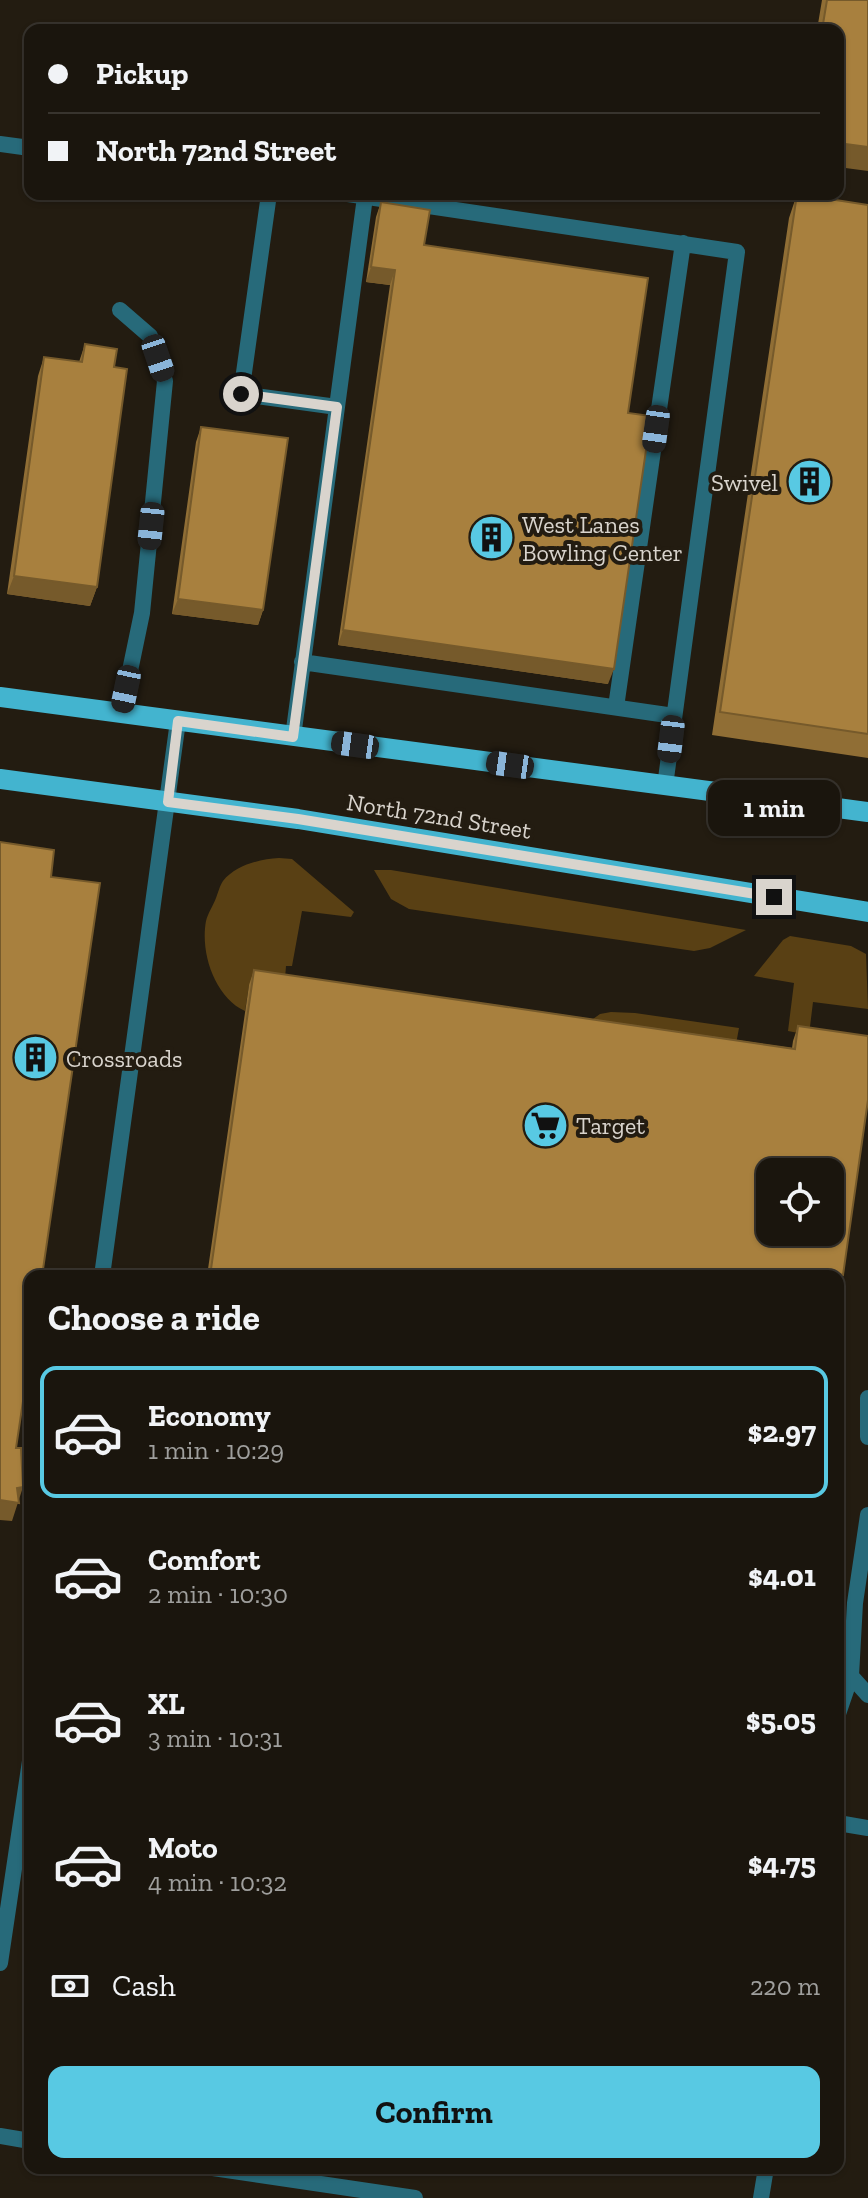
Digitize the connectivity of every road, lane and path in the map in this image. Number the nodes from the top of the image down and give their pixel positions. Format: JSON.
{"nodes":[{"id":1,"x":0,"y":144,"type":"edge"},
{"id":2,"x":24,"y":147,"type":"edge"},
{"id":3,"x":268,"y":200,"type":"edge"},
{"id":4,"x":365,"y":200,"type":"edge"},
{"id":5,"x":386,"y":200,"type":"edge"},
{"id":6,"x":683,"y":243,"type":"junction"},
{"id":7,"x":120,"y":310,"type":"dead end"},
{"id":8,"x":337,"y":407,"type":"junction"},
{"id":9,"x":302,"y":662,"type":"junction"},
{"id":10,"x":0,"y":697,"type":"edge"},
{"id":11,"x":616,"y":707,"type":"junction"},
{"id":12,"x":121,"y":714,"type":"junction"},
{"id":13,"x":674,"y":716,"type":"junction"},
{"id":14,"x":178,"y":721,"type":"junction"},
{"id":15,"x":293,"y":737,"type":"junction"},
{"id":16,"x":0,"y":779,"type":"edge"},
{"id":17,"x":665,"y":786,"type":"junction"},
{"id":18,"x":168,"y":802,"type":"junction"},
{"id":19,"x":868,"y":812,"type":"edge"},
{"id":20,"x":868,"y":912,"type":"edge"},
{"id":21,"x":103,"y":1270,"type":"edge"},
{"id":22,"x":868,"y":1398,"type":"edge"},
{"id":23,"x":868,"y":1437,"type":"edge"},
{"id":24,"x":868,"y":1515,"type":"edge"},
{"id":25,"x":851,"y":1676,"type":"junction"},
{"id":26,"x":868,"y":1695,"type":"edge"},
{"id":27,"x":844,"y":1696,"type":"edge"},
{"id":28,"x":24,"y":1801,"type":"edge"},
{"id":29,"x":844,"y":1824,"type":"edge"},
{"id":30,"x":868,"y":1828,"type":"edge"},
{"id":31,"x":0,"y":1963,"type":"edge"},
{"id":32,"x":0,"y":2136,"type":"edge"},
{"id":33,"x":24,"y":2140,"type":"edge"},
{"id":34,"x":253,"y":2174,"type":"edge"},
{"id":35,"x":765,"y":2174,"type":"edge"},
{"id":36,"x":415,"y":2198,"type":"edge"},
{"id":37,"x":761,"y":2198,"type":"edge"}],
"edges":[{"from":1,"to":2,"type":"lane"},
{"from":3,"to":8,"type":"lane"},
{"from":4,"to":8,"type":"lane"},
{"from":5,"to":6,"type":"lane"},
{"from":6,"to":11,"type":"lane"},
{"from":6,"to":13,"type":"lane"},
{"from":7,"to":12,"type":"lane"},
{"from":8,"to":9,"type":"lane"},
{"from":9,"to":11,"type":"lane"},
{"from":9,"to":15,"type":"lane"},
{"from":10,"to":12,"type":"main road"},
{"from":11,"to":13,"type":"lane"},
{"from":12,"to":14,"type":"main road"},
{"from":13,"to":17,"type":"lane"},
{"from":14,"to":15,"type":"main road"},
{"from":14,"to":18,"type":"lane"},
{"from":15,"to":17,"type":"main road"},
{"from":16,"to":18,"type":"main road","name":"North 72nd Street"},
{"from":17,"to":19,"type":"main road"},
{"from":18,"to":20,"type":"main road","name":"North 72nd Street"},
{"from":18,"to":21,"type":"lane"},
{"from":22,"to":23,"type":"lane"},
{"from":24,"to":25,"type":"lane"},
{"from":25,"to":26,"type":"lane"},
{"from":25,"to":27,"type":"lane"},
{"from":28,"to":31,"type":"lane"},
{"from":29,"to":30,"type":"lane"},
{"from":32,"to":33,"type":"lane"},
{"from":34,"to":36,"type":"lane"},
{"from":35,"to":37,"type":"lane"}]}
